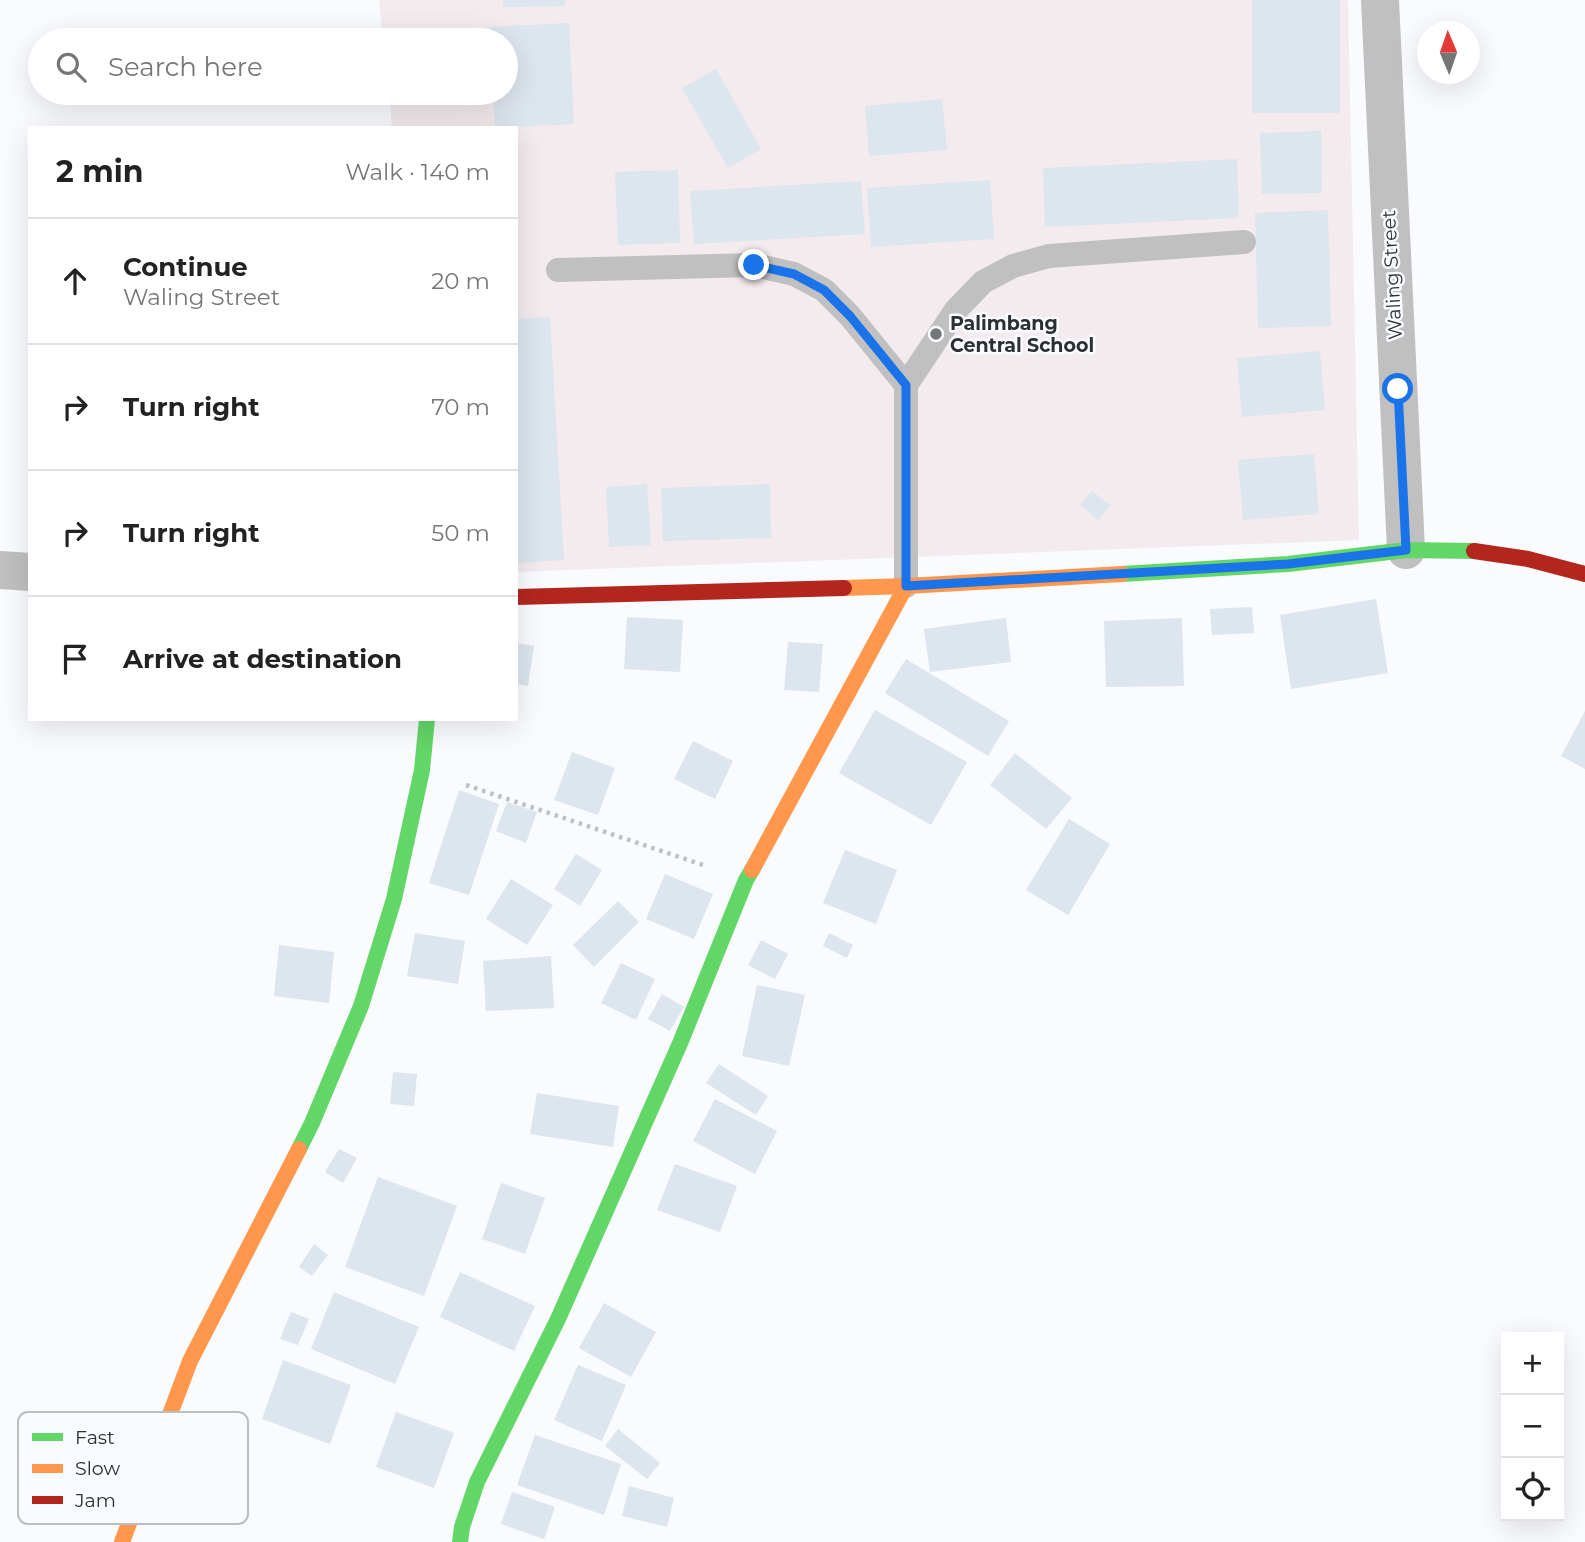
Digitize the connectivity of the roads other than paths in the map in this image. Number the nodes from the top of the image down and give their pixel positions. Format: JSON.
{"nodes":[{"id":1,"x":1380,"y":0,"type":"edge"},
{"id":2,"x":1244,"y":242,"type":"dead end"},
{"id":3,"x":558,"y":270,"type":"dead end"},
{"id":4,"x":906,"y":385,"type":"junction"},
{"id":5,"x":1406,"y":550,"type":"junction"},
{"id":6,"x":0,"y":570,"type":"edge"},
{"id":7,"x":28,"y":572,"type":"edge"},
{"id":8,"x":1585,"y":574,"type":"edge"},
{"id":9,"x":906,"y":586,"type":"junction"},
{"id":10,"x":518,"y":597,"type":"edge"},
{"id":11,"x":427,"y":721,"type":"edge"},
{"id":12,"x":172,"y":1412,"type":"edge"},
{"id":13,"x":129,"y":1524,"type":"edge"},
{"id":14,"x":122,"y":1542,"type":"edge"},
{"id":15,"x":460,"y":1542,"type":"edge"}],
"edges":[{"from":1,"to":5,"type":"street","name":"Waling Street"},
{"from":2,"to":4,"type":"lane"},
{"from":3,"to":4,"type":"lane"},
{"from":4,"to":9,"type":"lane"},
{"from":5,"to":8,"type":"street"},
{"from":5,"to":9,"type":"street"},
{"from":6,"to":7,"type":"street"},
{"from":9,"to":10,"type":"street"},
{"from":9,"to":15,"type":"street"},
{"from":11,"to":12,"type":"street"},
{"from":13,"to":14,"type":"street"}]}
